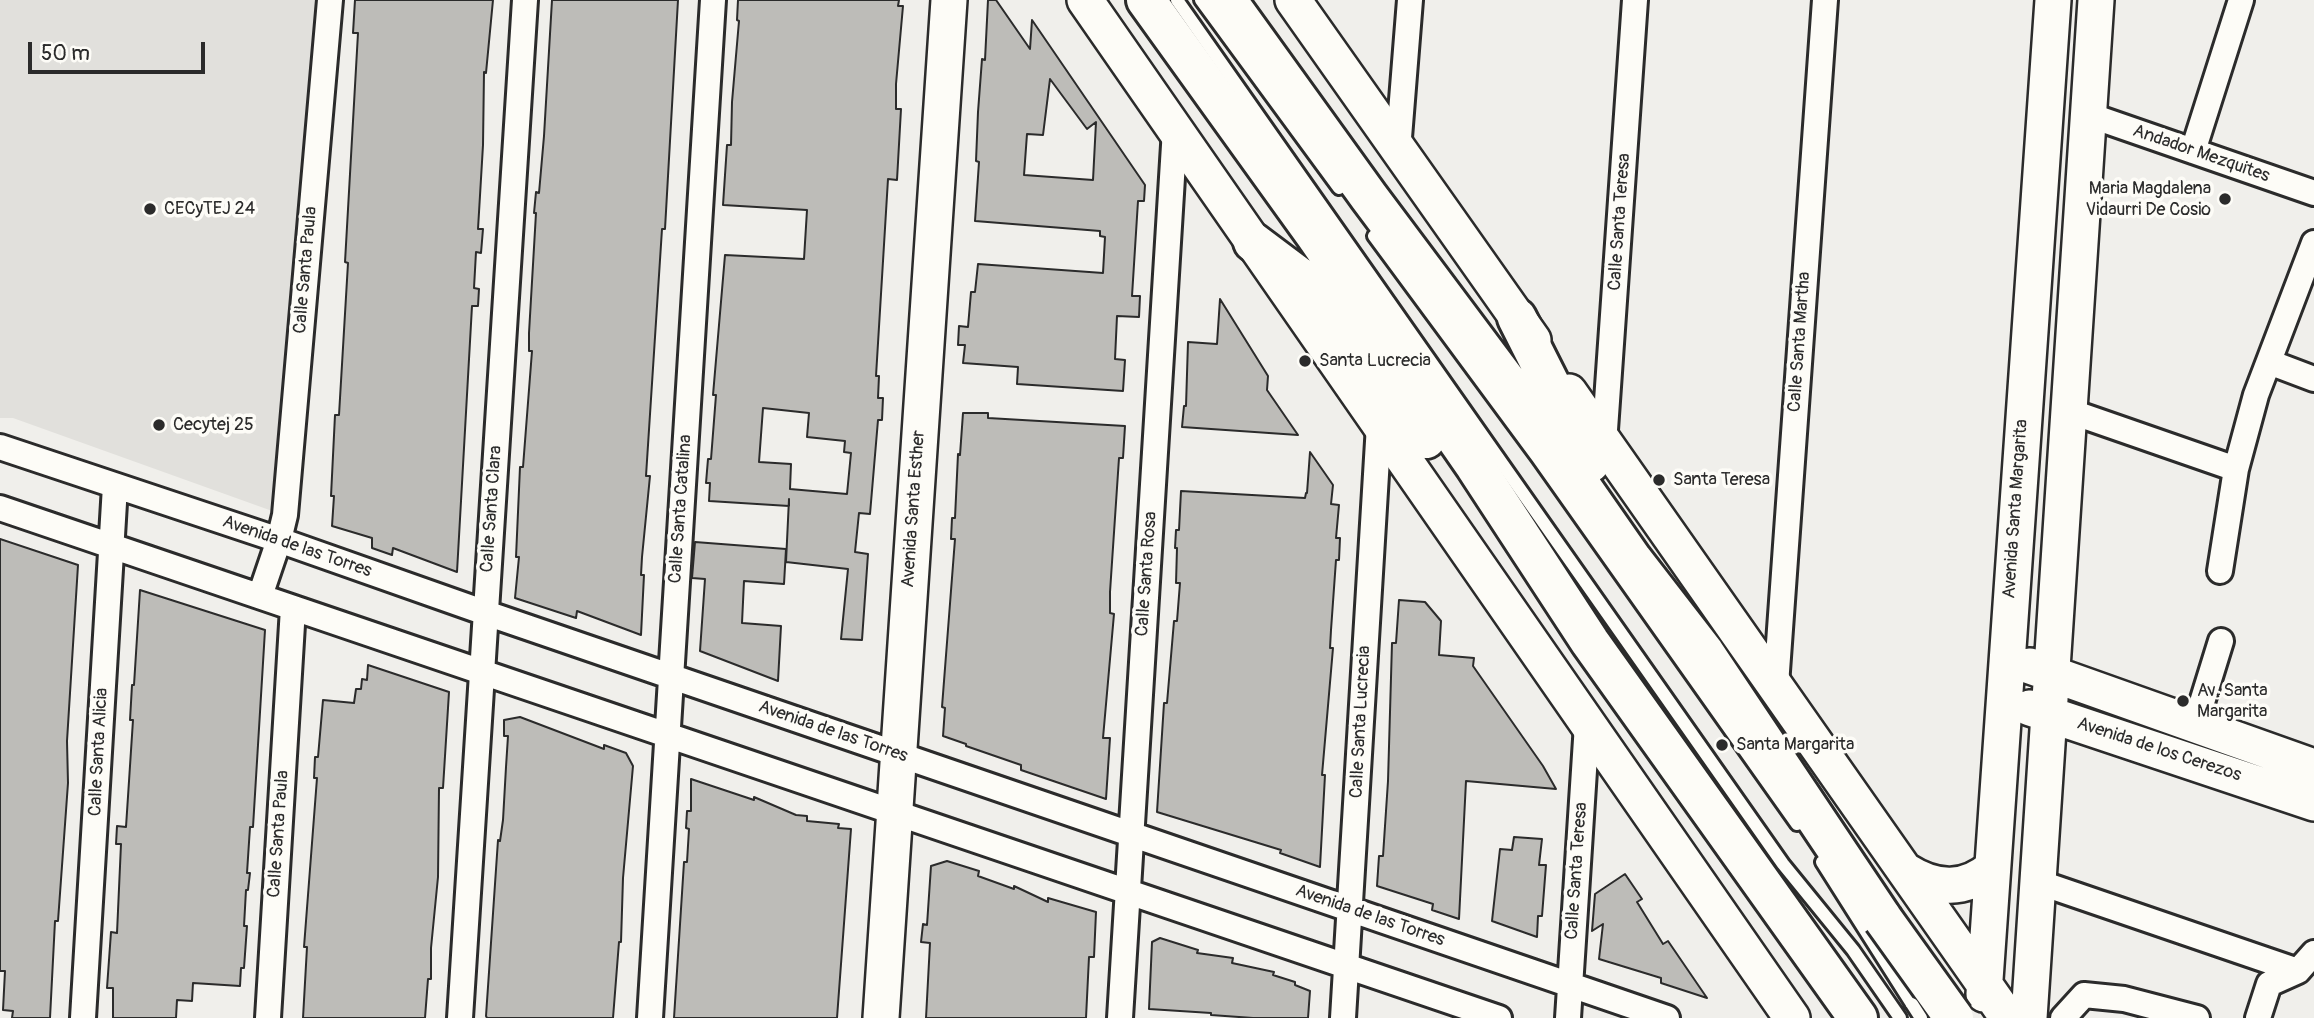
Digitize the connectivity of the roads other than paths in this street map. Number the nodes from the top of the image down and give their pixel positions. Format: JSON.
{"nodes":[{"id":1,"x":330,"y":0,"type":"edge"},
{"id":2,"x":525,"y":0,"type":"edge"},
{"id":3,"x":713,"y":0,"type":"edge"},
{"id":4,"x":949,"y":0,"type":"edge"},
{"id":5,"x":1085,"y":0,"type":"edge"},
{"id":6,"x":1146,"y":0,"type":"edge"},
{"id":7,"x":1177,"y":0,"type":"edge"},
{"id":8,"x":1201,"y":0,"type":"edge"},
{"id":9,"x":1227,"y":0,"type":"edge"},
{"id":10,"x":1293,"y":0,"type":"edge"},
{"id":11,"x":1410,"y":0,"type":"edge"},
{"id":12,"x":1635,"y":0,"type":"edge"},
{"id":13,"x":1825,"y":0,"type":"edge"},
{"id":14,"x":2053,"y":0,"type":"edge"},
{"id":15,"x":2096,"y":0,"type":"edge"},
{"id":16,"x":2241,"y":0,"type":"edge"},
{"id":17,"x":2089,"y":115,"type":"junction"},
{"id":18,"x":1175,"y":129,"type":"junction"},
{"id":19,"x":1398,"y":150,"type":"junction"},
{"id":20,"x":2193,"y":151,"type":"junction"},
{"id":21,"x":2314,"y":193,"type":"edge"},
{"id":22,"x":1349,"y":201,"type":"dead end"},
{"id":23,"x":1365,"y":223,"type":"dead end"},
{"id":24,"x":1253,"y":242,"type":"junction"},
{"id":25,"x":2314,"y":244,"type":"edge"},
{"id":26,"x":1517,"y":318,"type":"junction"},
{"id":27,"x":2269,"y":362,"type":"junction"},
{"id":28,"x":2314,"y":379,"type":"edge"},
{"id":29,"x":2069,"y":411,"type":"junction"},
{"id":30,"x":1379,"y":425,"type":"junction"},
{"id":31,"x":1604,"y":444,"type":"junction"},
{"id":32,"x":0,"y":447,"type":"edge"},
{"id":33,"x":2236,"y":469,"type":"junction"},
{"id":34,"x":115,"y":486,"type":"junction"},
{"id":35,"x":0,"y":508,"type":"edge"},
{"id":36,"x":279,"y":540,"type":"junction"},
{"id":37,"x":111,"y":545,"type":"junction"},
{"id":38,"x":2220,"y":571,"type":"dead end"},
{"id":39,"x":260,"y":596,"type":"junction"},
{"id":40,"x":1561,"y":598,"type":"junction"},
{"id":41,"x":293,"y":608,"type":"junction"},
{"id":42,"x":486,"y":613,"type":"junction"},
{"id":43,"x":2221,"y":641,"type":"dead end"},
{"id":44,"x":1705,"y":653,"type":"junction"},
{"id":45,"x":2006,"y":657,"type":"junction"},
{"id":46,"x":482,"y":672,"type":"junction"},
{"id":47,"x":2052,"y":674,"type":"junction"},
{"id":48,"x":671,"y":677,"type":"junction"},
{"id":49,"x":1776,"y":684,"type":"junction"},
{"id":50,"x":2003,"y":699,"type":"junction"},
{"id":51,"x":2049,"y":714,"type":"junction"},
{"id":52,"x":1587,"y":724,"type":"junction"},
{"id":53,"x":2195,"y":725,"type":"junction"},
{"id":54,"x":667,"y":735,"type":"junction"},
{"id":55,"x":897,"y":754,"type":"junction"},
{"id":56,"x":2314,"y":767,"type":"edge"},
{"id":57,"x":2314,"y":803,"type":"edge"},
{"id":58,"x":893,"y":812,"type":"junction"},
{"id":59,"x":1802,"y":832,"type":"dead end"},
{"id":60,"x":1131,"y":834,"type":"junction"},
{"id":61,"x":1818,"y":855,"type":"dead end"},
{"id":62,"x":1992,"y":868,"type":"junction"},
{"id":63,"x":1906,"y":871,"type":"junction"},
{"id":64,"x":2038,"y":882,"type":"junction"},
{"id":65,"x":1128,"y":892,"type":"junction"},
{"id":66,"x":1350,"y":909,"type":"junction"},
{"id":67,"x":2033,"y":960,"type":"junction"},
{"id":68,"x":2306,"y":962,"type":"edge"},
{"id":69,"x":1346,"y":966,"type":"junction"},
{"id":70,"x":1570,"y":984,"type":"junction"},
{"id":71,"x":1983,"y":1010,"type":"edge"},
{"id":72,"x":1912,"y":1011,"type":"edge"},
{"id":73,"x":83,"y":1018,"type":"edge"},
{"id":74,"x":268,"y":1018,"type":"edge"},
{"id":75,"x":460,"y":1018,"type":"edge"},
{"id":76,"x":650,"y":1018,"type":"edge"},
{"id":77,"x":881,"y":1018,"type":"edge"},
{"id":78,"x":1120,"y":1018,"type":"edge"},
{"id":79,"x":1343,"y":1018,"type":"edge"},
{"id":80,"x":1499,"y":1018,"type":"edge"},
{"id":81,"x":1568,"y":1018,"type":"edge"},
{"id":82,"x":1667,"y":1018,"type":"edge"},
{"id":83,"x":1792,"y":1018,"type":"edge"},
{"id":84,"x":1858,"y":1018,"type":"edge"},
{"id":85,"x":1900,"y":1018,"type":"edge"},
{"id":86,"x":1922,"y":1018,"type":"edge"},
{"id":87,"x":2029,"y":1018,"type":"edge"},
{"id":88,"x":2063,"y":1018,"type":"edge"},
{"id":89,"x":2197,"y":1018,"type":"edge"},
{"id":90,"x":2258,"y":1018,"type":"edge"}],
"edges":[{"from":1,"to":36,"type":"street","name":"Calle Santa Paula"},
{"from":2,"to":42,"type":"street","name":"Calle Santa Clara"},
{"from":3,"to":48,"type":"street","name":"Calle Santa Catalina"},
{"from":4,"to":55,"type":"main road","name":"Avenida Santa Esther"},
{"from":5,"to":18,"type":"main road"},
{"from":6,"to":40,"type":"highway"},
{"from":7,"to":85,"type":"lane"},
{"from":8,"to":22,"type":"lane"},
{"from":9,"to":44,"type":"highway"},
{"from":10,"to":19,"type":"main road"},
{"from":11,"to":19,"type":"street"},
{"from":12,"to":31,"type":"street","name":"Calle Santa Teresa"},
{"from":13,"to":49,"type":"street","name":"Calle Santa Martha"},
{"from":14,"to":45,"type":"main road","name":"Avenida Santa Margarita"},
{"from":15,"to":17,"type":"main road"},
{"from":16,"to":20,"type":"street"},
{"from":17,"to":20,"type":"street","name":"Andador Mezquites"},
{"from":17,"to":29,"type":"main road"},
{"from":18,"to":24,"type":"main road"},
{"from":18,"to":60,"type":"street","name":"Calle Santa Rosa"},
{"from":19,"to":26,"type":"main road"},
{"from":20,"to":21,"type":"street","name":"Andador Mezquites"},
{"from":23,"to":59,"type":"lane"},
{"from":24,"to":30,"type":"main road"},
{"from":24,"to":40,"type":"highway"},
{"from":25,"to":27,"type":"street"},
{"from":26,"to":31,"type":"main road"},
{"from":26,"to":44,"type":"highway"},
{"from":27,"to":28,"type":"street"},
{"from":27,"to":33,"type":"street"},
{"from":29,"to":33,"type":"street"},
{"from":29,"to":47,"type":"main road"},
{"from":30,"to":52,"type":"main road"},
{"from":30,"to":66,"type":"street","name":"Calle Santa Lucrecia"},
{"from":31,"to":49,"type":"main road"},
{"from":32,"to":34,"type":"street","name":"Avenida de las Torres"},
{"from":33,"to":38,"type":"street"},
{"from":34,"to":36,"type":"street","name":"Avenida de las Torres"},
{"from":34,"to":37,"type":"street","name":"Calle Santa Alicia"},
{"from":35,"to":37,"type":"street"},
{"from":36,"to":39,"type":"street","name":"Calle Santa Paula"},
{"from":36,"to":42,"type":"street","name":"Avenida de las Torres"},
{"from":37,"to":39,"type":"street"},
{"from":37,"to":73,"type":"street","name":"Calle Santa Alicia"},
{"from":39,"to":41,"type":"street"},
{"from":40,"to":84,"type":"highway"},
{"from":41,"to":46,"type":"street"},
{"from":41,"to":74,"type":"street","name":"Calle Santa Paula"},
{"from":42,"to":46,"type":"street","name":"Calle Santa Clara"},
{"from":42,"to":48,"type":"street","name":"Avenida de las Torres"},
{"from":43,"to":53,"type":"street"},
{"from":44,"to":71,"type":"highway","bridge":true},
{"from":45,"to":47,"type":"main road","name":"Avenida de los Cerezos"},
{"from":45,"to":50,"type":"main road","name":"Avenida Santa Margarita"},
{"from":46,"to":54,"type":"street"},
{"from":46,"to":75,"type":"street","name":"Calle Santa Clara"},
{"from":47,"to":51,"type":"main road"},
{"from":47,"to":53,"type":"main road","name":"Avenida de los Cerezos"},
{"from":48,"to":54,"type":"street","name":"Calle Santa Catalina"},
{"from":48,"to":55,"type":"street","name":"Avenida de las Torres"},
{"from":49,"to":63,"type":"main road"},
{"from":50,"to":51,"type":"main road","name":"Avenida de los Cerezos"},
{"from":50,"to":62,"type":"main road","name":"Avenida Santa Margarita"},
{"from":51,"to":57,"type":"main road","name":"Avenida de los Cerezos"},
{"from":51,"to":64,"type":"main road"},
{"from":52,"to":70,"type":"street","name":"Calle Santa Teresa"},
{"from":52,"to":83,"type":"main road"},
{"from":53,"to":56,"type":"main road","name":"Avenida de los Cerezos"},
{"from":54,"to":58,"type":"street"},
{"from":54,"to":76,"type":"street","name":"Calle Santa Catalina"},
{"from":55,"to":58,"type":"main road","name":"Avenida Santa Esther"},
{"from":55,"to":60,"type":"street","name":"Avenida de las Torres"},
{"from":58,"to":65,"type":"street"},
{"from":58,"to":77,"type":"main road","name":"Avenida Santa Esther"},
{"from":60,"to":65,"type":"street","name":"Calle Santa Rosa"},
{"from":60,"to":66,"type":"street","name":"Avenida de las Torres"},
{"from":61,"to":72,"type":"lane"},
{"from":62,"to":63,"type":"main road"},
{"from":62,"to":71,"type":"main road","name":"Avenida Santa Margarita"},
{"from":63,"to":71,"type":"main road"},
{"from":63,"to":72,"type":"main road"},
{"from":64,"to":67,"type":"main road"},
{"from":64,"to":68,"type":"street"},
{"from":65,"to":69,"type":"street"},
{"from":65,"to":78,"type":"street","name":"Calle Santa Rosa"},
{"from":66,"to":69,"type":"street","name":"Calle Santa Lucrecia"},
{"from":66,"to":70,"type":"street","name":"Avenida de las Torres"},
{"from":67,"to":71,"type":"main road"},
{"from":67,"to":87,"type":"main road"},
{"from":68,"to":90,"type":"street"},
{"from":69,"to":79,"type":"street","name":"Calle Santa Lucrecia"},
{"from":69,"to":80,"type":"street"},
{"from":70,"to":81,"type":"street","name":"Calle Santa Teresa"},
{"from":70,"to":82,"type":"street","name":"Avenida de las Torres"},
{"from":72,"to":86,"type":"lane","bridge":true},
{"from":88,"to":89,"type":"street"}]}
